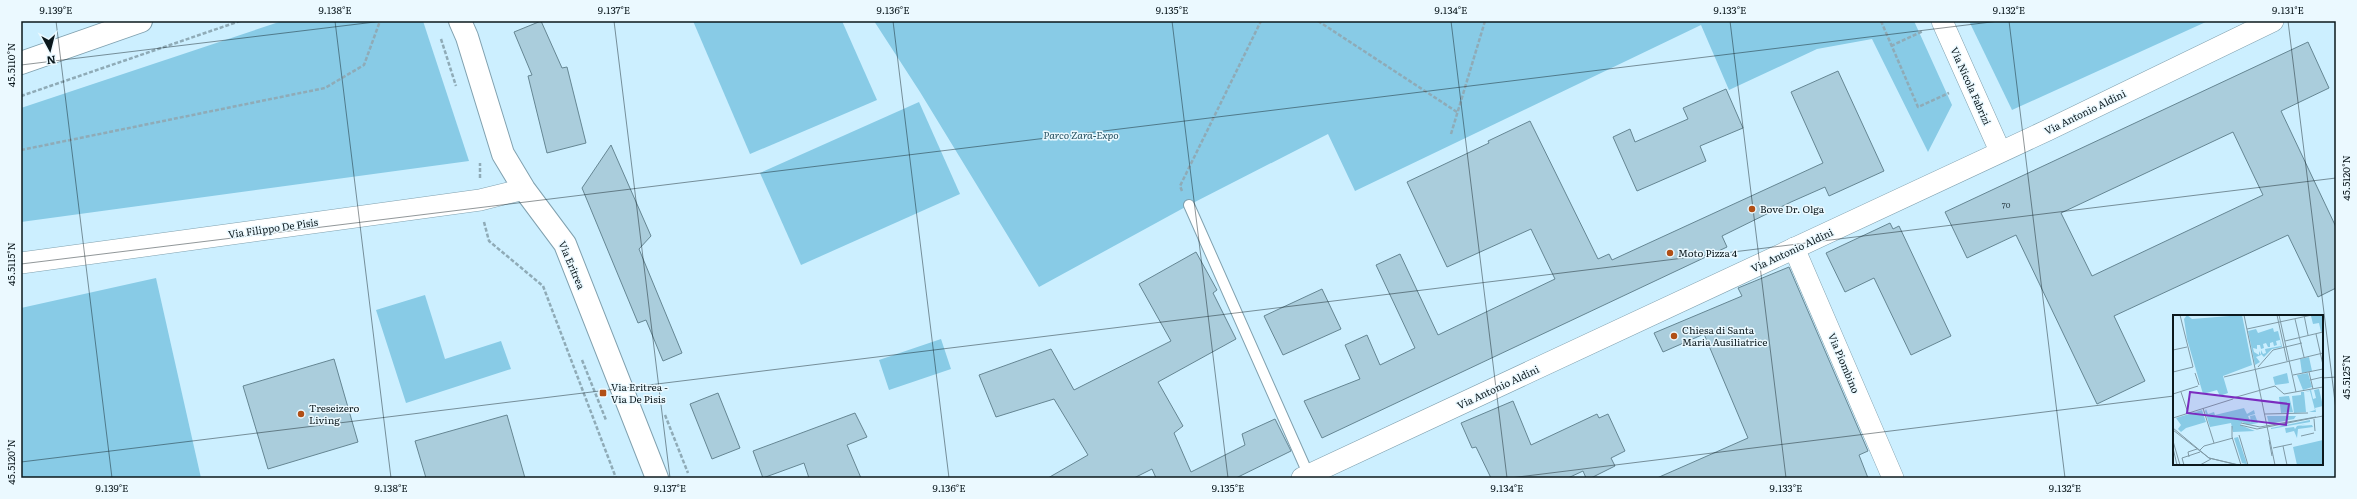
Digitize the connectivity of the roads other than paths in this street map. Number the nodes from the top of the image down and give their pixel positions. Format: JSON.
{"nodes":[{"id":1,"x":141,"y":21,"type":"edge"},
{"id":2,"x":2273,"y":21,"type":"edge"},
{"id":3,"x":1935,"y":25,"type":"edge"},
{"id":4,"x":464,"y":26,"type":"edge"},
{"id":5,"x":21,"y":63,"type":"edge"},
{"id":6,"x":2000,"y":152,"type":"junction"},
{"id":7,"x":524,"y":189,"type":"junction"},
{"id":8,"x":1189,"y":206,"type":"road end"},
{"id":9,"x":1794,"y":248,"type":"junction"},
{"id":10,"x":21,"y":263,"type":"edge"},
{"id":11,"x":1306,"y":477,"type":"edge"},
{"id":12,"x":657,"y":478,"type":"edge"},
{"id":13,"x":1893,"y":478,"type":"edge"}],
"edges":[{"from":1,"to":5,"type":"street"},
{"from":2,"to":6,"type":"street","name":"Via Antonio Aldini"},
{"from":3,"to":6,"type":"street","name":"Via Nicola Fabrizi"},
{"from":4,"to":7,"type":"street","name":"Via Eritrea"},
{"from":6,"to":9,"type":"street","name":"Via Antonio Aldini"},
{"from":7,"to":10,"type":"street","name":"Via Filippo De Pisis"},
{"from":7,"to":12,"type":"street","name":"Via Eritrea"},
{"from":8,"to":11,"type":"lane"},
{"from":9,"to":11,"type":"street","name":"Via Antonio Aldini"},
{"from":9,"to":13,"type":"street","name":"Via Piombino"}]}
